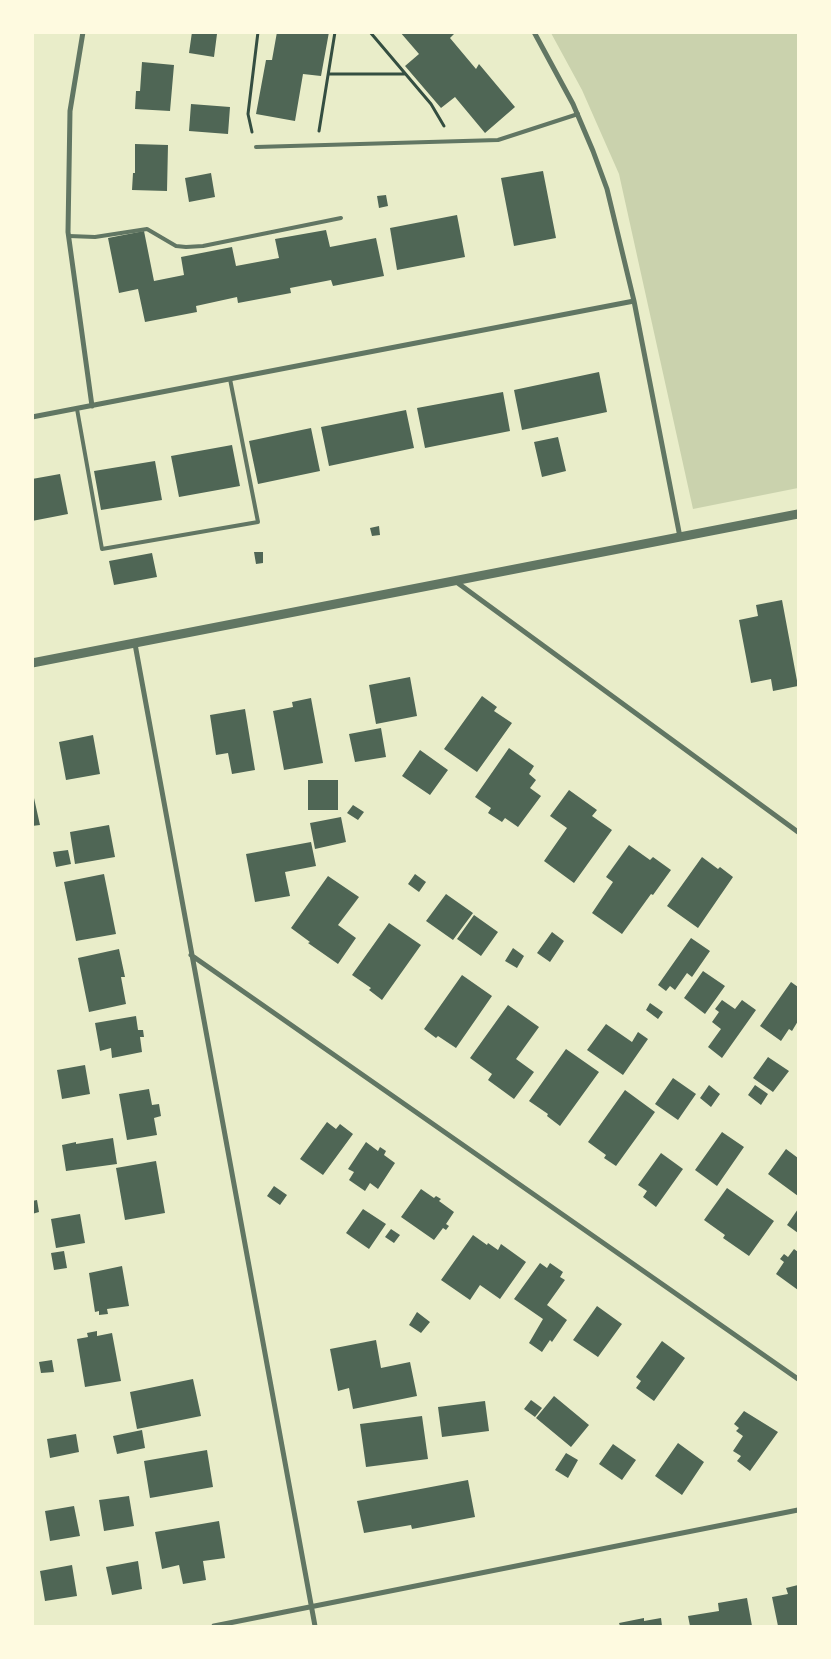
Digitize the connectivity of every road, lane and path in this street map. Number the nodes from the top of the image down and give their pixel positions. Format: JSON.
{"nodes":[{"id":1,"x":83,"y":32,"type":"edge"},
{"id":2,"x":258,"y":32,"type":"edge"},
{"id":3,"x":335,"y":32,"type":"edge"},
{"id":4,"x":370,"y":32,"type":"edge"},
{"id":5,"x":534,"y":32,"type":"edge"},
{"id":6,"x":329,"y":74,"type":"junction"},
{"id":7,"x":405,"y":74,"type":"junction"},
{"id":8,"x":578,"y":114,"type":"junction"},
{"id":9,"x":453,"y":141,"type":"junction"},
{"id":10,"x":316,"y":146,"type":"junction"},
{"id":11,"x":256,"y":147,"type":"joint"},
{"id":12,"x":341,"y":218,"type":"dead end"},
{"id":13,"x":69,"y":236,"type":"junction"},
{"id":14,"x":634,"y":301,"type":"junction"},
{"id":15,"x":230,"y":380,"type":"junction"},
{"id":16,"x":92,"y":406,"type":"junction"},
{"id":17,"x":77,"y":409,"type":"junction"},
{"id":18,"x":32,"y":417,"type":"edge"},
{"id":19,"x":798,"y":514,"type":"edge"},
{"id":20,"x":680,"y":537,"type":"junction"},
{"id":21,"x":454,"y":581,"type":"junction"},
{"id":22,"x":135,"y":644,"type":"junction"},
{"id":23,"x":32,"y":663,"type":"edge"},
{"id":24,"x":798,"y":832,"type":"edge"},
{"id":25,"x":191,"y":955,"type":"junction"},
{"id":26,"x":798,"y":1379,"type":"edge"},
{"id":27,"x":798,"y":1510,"type":"edge"},
{"id":28,"x":312,"y":1608,"type":"junction"},
{"id":29,"x":214,"y":1626,"type":"edge"},
{"id":30,"x":315,"y":1626,"type":"edge"}],
"edges":[{"from":1,"to":13,"type":"street"},
{"from":2,"to":11,"type":"path"},
{"from":3,"to":6,"type":"path"},
{"from":4,"to":7,"type":"path"},
{"from":5,"to":8,"type":"street"},
{"from":6,"to":7,"type":"path"},
{"from":6,"to":10,"type":"path"},
{"from":7,"to":9,"type":"path"},
{"from":8,"to":9,"type":"lane"},
{"from":8,"to":14,"type":"street"},
{"from":9,"to":10,"type":"lane"},
{"from":10,"to":11,"type":"lane"},
{"from":12,"to":13,"type":"lane"},
{"from":13,"to":16,"type":"street"},
{"from":14,"to":15,"type":"street"},
{"from":14,"to":20,"type":"street"},
{"from":15,"to":16,"type":"street"},
{"from":15,"to":17,"type":"lane"},
{"from":16,"to":17,"type":"street"},
{"from":17,"to":18,"type":"street"},
{"from":19,"to":20,"type":"street"},
{"from":20,"to":21,"type":"street"},
{"from":21,"to":22,"type":"street"},
{"from":21,"to":24,"type":"street"},
{"from":22,"to":23,"type":"street"},
{"from":22,"to":25,"type":"street"},
{"from":25,"to":26,"type":"street"},
{"from":25,"to":28,"type":"street"},
{"from":27,"to":28,"type":"street"},
{"from":28,"to":29,"type":"street"},
{"from":28,"to":30,"type":"street"}]}
